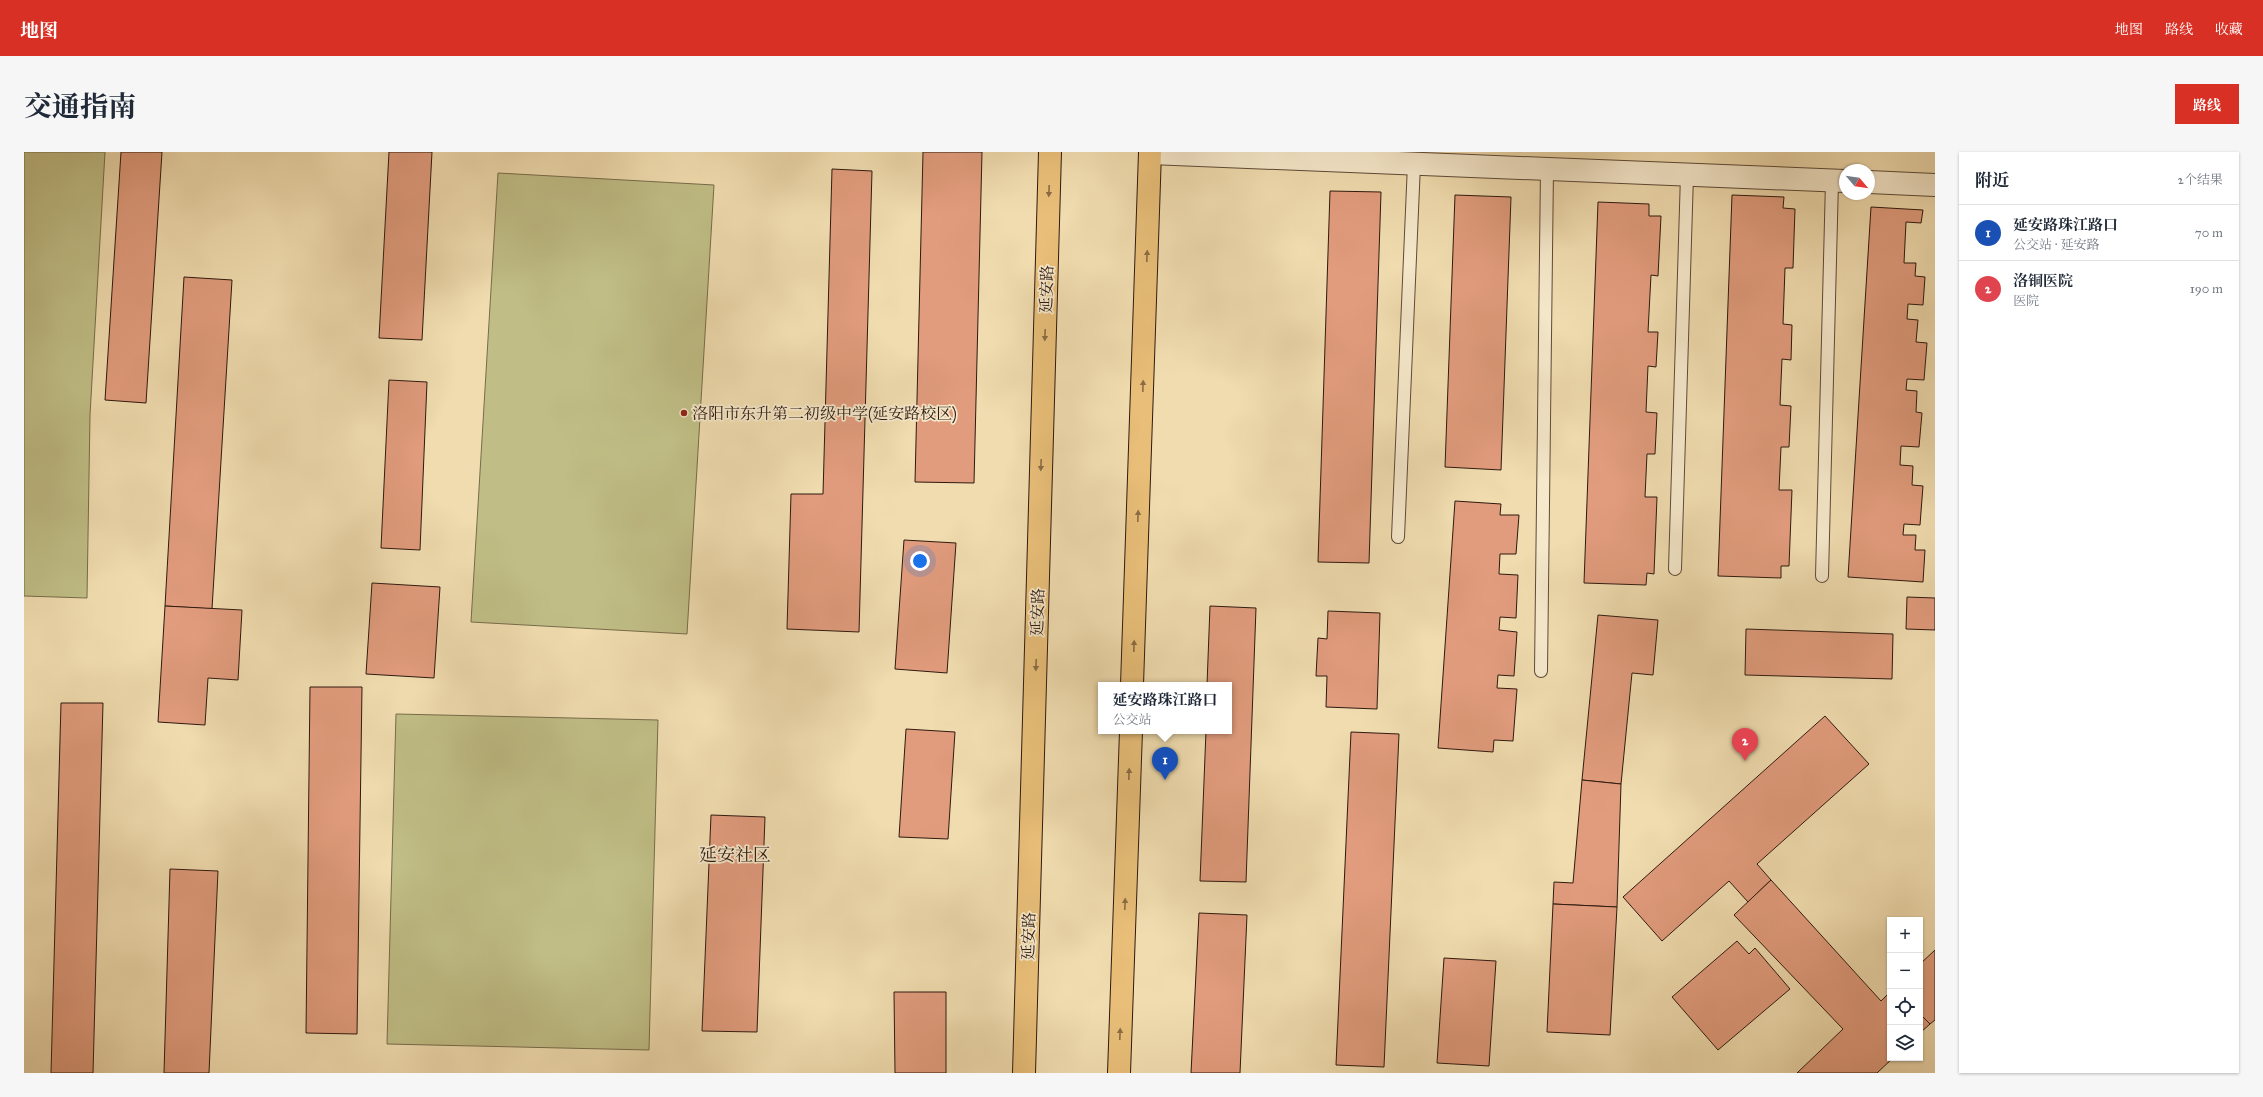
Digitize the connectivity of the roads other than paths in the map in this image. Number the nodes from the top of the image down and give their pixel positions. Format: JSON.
{"nodes":[{"id":1,"x":1050,"y":152,"type":"edge"},
{"id":2,"x":1150,"y":152,"type":"edge"},
{"id":3,"x":1290,"y":155,"type":"edge"},
{"id":4,"x":1414,"y":164,"type":"junction"},
{"id":5,"x":1546,"y":169,"type":"junction"},
{"id":6,"x":1687,"y":175,"type":"junction"},
{"id":7,"x":1838,"y":181,"type":"edge"},
{"id":8,"x":1875,"y":182,"type":"edge"},
{"id":9,"x":1935,"y":185,"type":"edge"},
{"id":10,"x":1398,"y":537,"type":"dead end"},
{"id":11,"x":1676,"y":569,"type":"dead end"},
{"id":12,"x":1822,"y":576,"type":"dead end"},
{"id":13,"x":1541,"y":671,"type":"dead end"},
{"id":14,"x":1132,"y":682,"type":"edge"},
{"id":15,"x":1131,"y":734,"type":"edge"},
{"id":16,"x":1024,"y":1073,"type":"edge"},
{"id":17,"x":1119,"y":1073,"type":"edge"}],
"edges":[{"from":1,"to":16,"type":"main road","name":"延安路","one_way":true},
{"from":2,"to":3,"type":"street"},
{"from":14,"to":2,"type":"main road","one_way":true},
{"from":3,"to":4,"type":"street"},
{"from":4,"to":5,"type":"street"},
{"from":4,"to":10,"type":"lane"},
{"from":5,"to":6,"type":"street"},
{"from":5,"to":13,"type":"lane"},
{"from":6,"to":7,"type":"street"},
{"from":6,"to":11,"type":"lane"},
{"from":7,"to":12,"type":"lane"},
{"from":8,"to":9,"type":"street"},
{"from":17,"to":15,"type":"main road","one_way":true}]}
